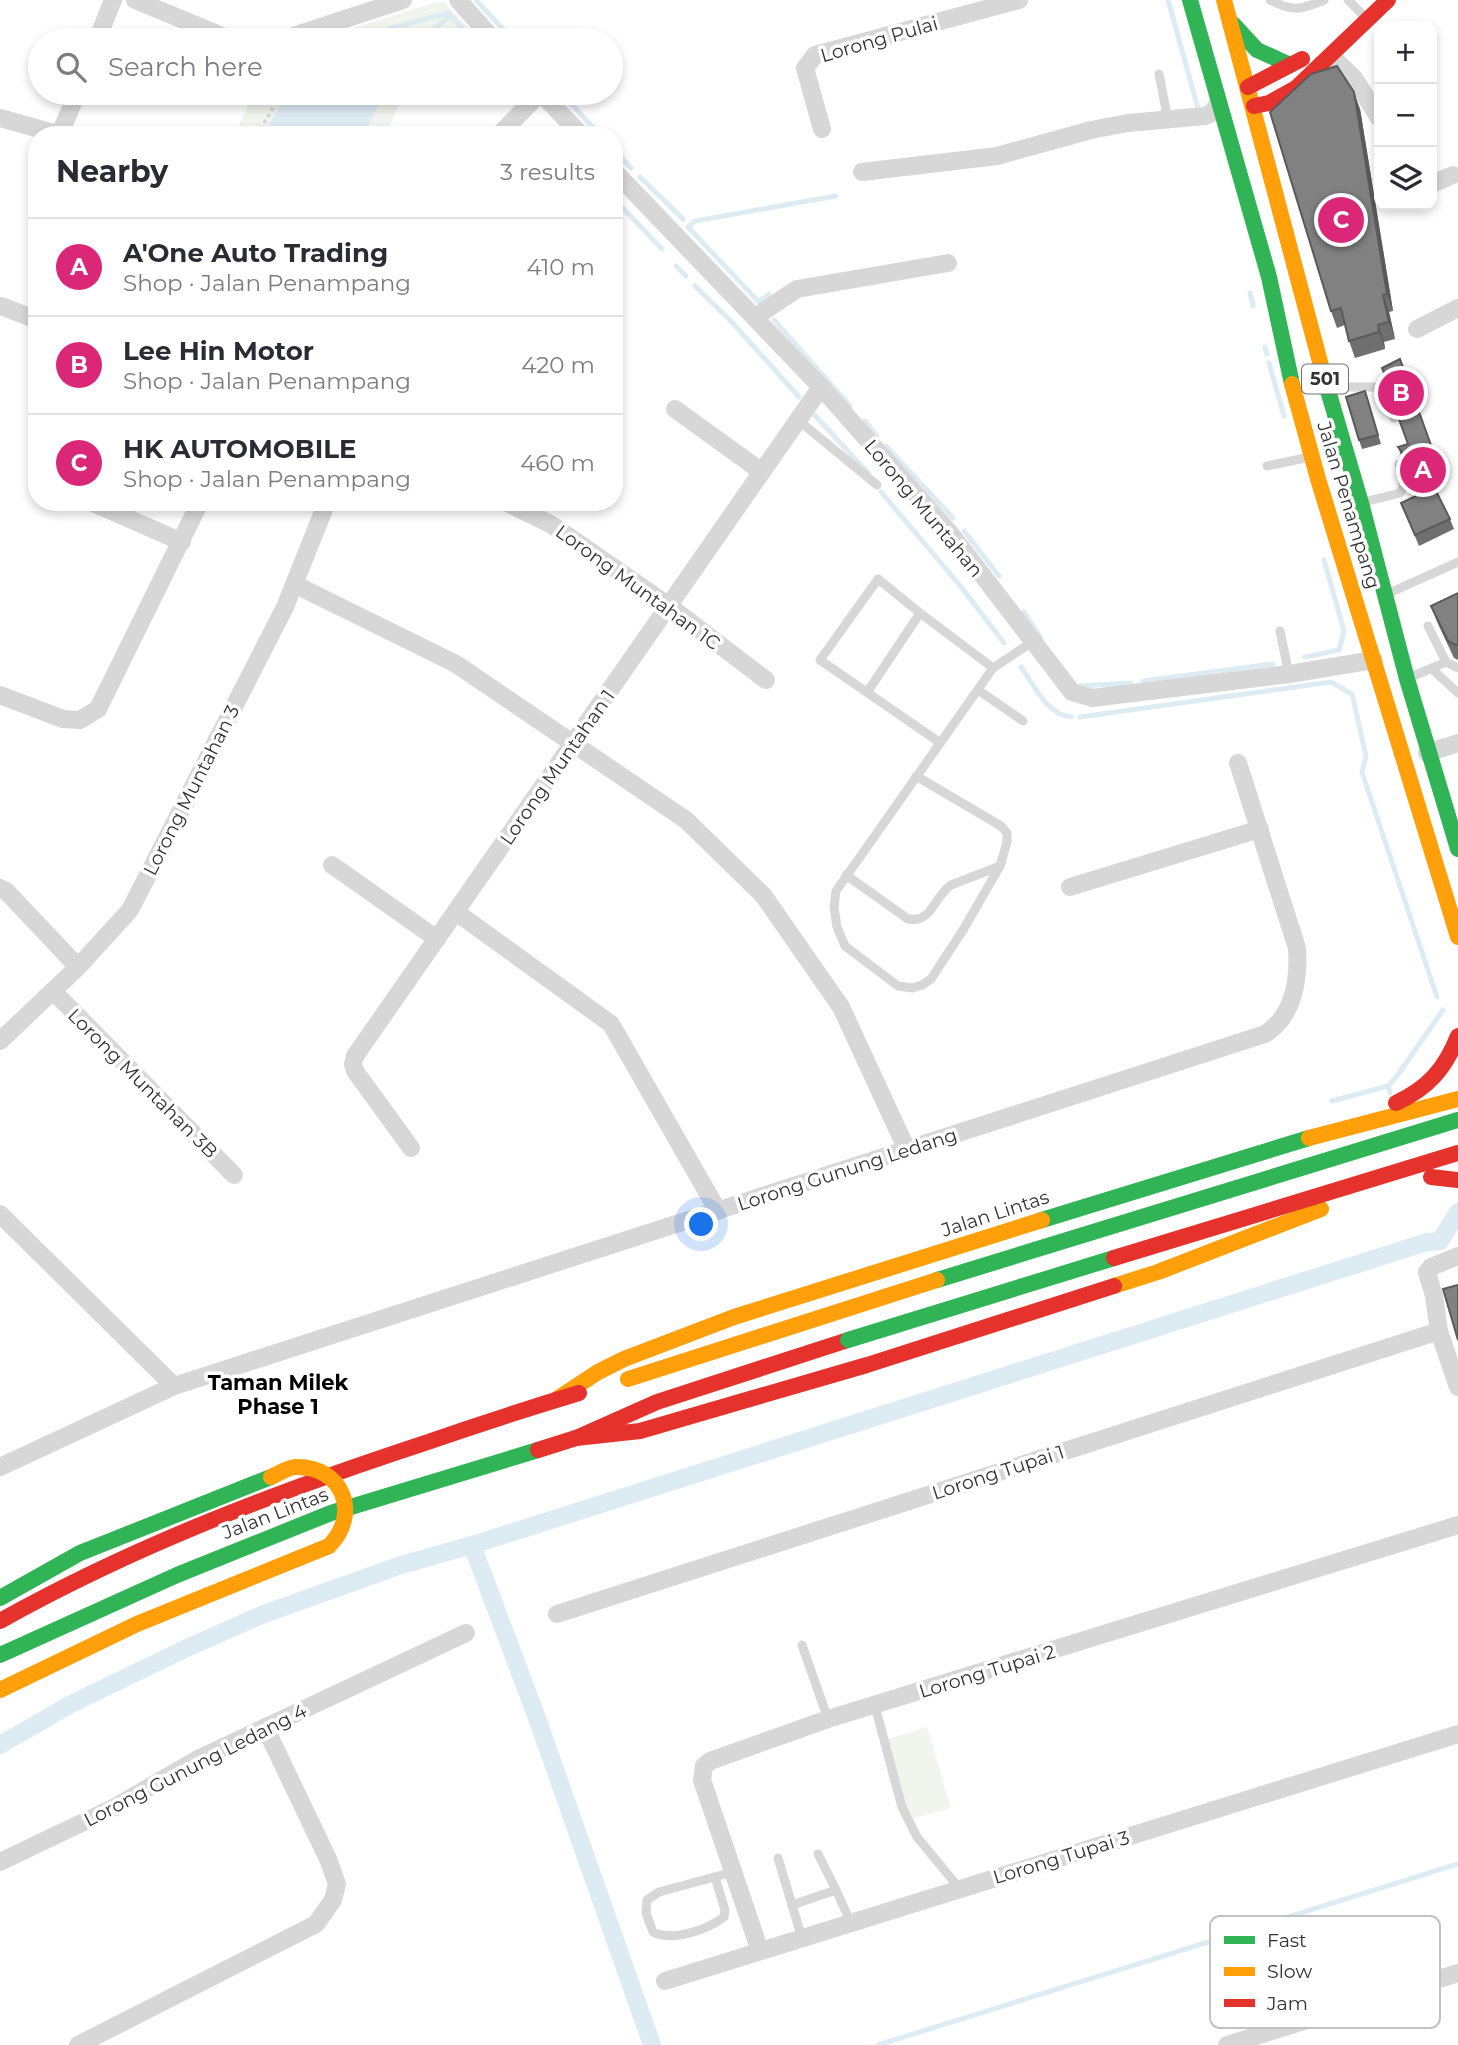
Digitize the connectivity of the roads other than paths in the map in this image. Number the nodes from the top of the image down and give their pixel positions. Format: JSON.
{"nodes":[{"id":1,"x":113,"y":0,"type":"edge"},
{"id":2,"x":135,"y":0,"type":"edge"},
{"id":3,"x":402,"y":0,"type":"edge"},
{"id":4,"x":458,"y":0,"type":"edge"},
{"id":5,"x":1019,"y":0,"type":"edge"},
{"id":6,"x":1190,"y":0,"type":"edge"},
{"id":7,"x":1224,"y":0,"type":"edge"},
{"id":8,"x":1270,"y":0,"type":"edge"},
{"id":9,"x":1324,"y":0,"type":"edge"},
{"id":10,"x":1348,"y":0,"type":"edge"},
{"id":11,"x":1388,"y":0,"type":"edge"},
{"id":12,"x":1229,"y":19,"type":"junction"},
{"id":13,"x":1367,"y":19,"type":"junction"},
{"id":14,"x":102,"y":28,"type":"edge"},
{"id":15,"x":203,"y":28,"type":"edge"},
{"id":16,"x":317,"y":28,"type":"edge"},
{"id":17,"x":483,"y":28,"type":"edge"},
{"id":18,"x":1350,"y":34,"type":"junction"},
{"id":19,"x":1331,"y":56,"type":"junction"},
{"id":20,"x":1290,"y":65,"type":"junction"},
{"id":21,"x":1159,"y":74,"type":"dead end"},
{"id":22,"x":1212,"y":76,"type":"junction"},
{"id":23,"x":1248,"y":98,"type":"junction"},
{"id":24,"x":1218,"y":104,"type":"junction"},
{"id":25,"x":72,"y":105,"type":"edge"},
{"id":26,"x":529,"y":105,"type":"edge"},
{"id":27,"x":552,"y":105,"type":"edge"},
{"id":28,"x":1374,"y":109,"type":"edge"},
{"id":29,"x":0,"y":118,"type":"edge"},
{"id":30,"x":1168,"y":120,"type":"junction"},
{"id":31,"x":30,"y":126,"type":"edge"},
{"id":32,"x":64,"y":126,"type":"edge"},
{"id":33,"x":508,"y":126,"type":"edge"},
{"id":34,"x":572,"y":126,"type":"edge"},
{"id":35,"x":822,"y":129,"type":"dead end"},
{"id":36,"x":1234,"y":159,"type":"junction"},
{"id":37,"x":862,"y":172,"type":"dead end"},
{"id":38,"x":1453,"y":175,"type":"dead end"},
{"id":39,"x":623,"y":180,"type":"edge"},
{"id":40,"x":1437,"y":182,"type":"edge"},
{"id":41,"x":948,"y":263,"type":"dead end"},
{"id":42,"x":1,"y":306,"type":"edge"},
{"id":43,"x":1458,"y":309,"type":"edge"},
{"id":44,"x":28,"y":316,"type":"edge"},
{"id":45,"x":755,"y":317,"type":"junction"},
{"id":46,"x":1417,"y":329,"type":"dead end"},
{"id":47,"x":821,"y":387,"type":"junction"},
{"id":48,"x":1327,"y":388,"type":"junction"},
{"id":49,"x":675,"y":409,"type":"dead end"},
{"id":50,"x":1394,"y":418,"type":"edge"},
{"id":51,"x":798,"y":420,"type":"junction"},
{"id":52,"x":1312,"y":457,"type":"junction"},
{"id":53,"x":1399,"y":464,"type":"dead end"},
{"id":54,"x":1266,"y":466,"type":"dead end"},
{"id":55,"x":762,"y":472,"type":"junction"},
{"id":56,"x":877,"y":485,"type":"dead end"},
{"id":57,"x":1361,"y":503,"type":"junction"},
{"id":58,"x":111,"y":511,"type":"edge"},
{"id":59,"x":196,"y":511,"type":"edge"},
{"id":60,"x":323,"y":511,"type":"edge"},
{"id":61,"x":523,"y":511,"type":"edge"},
{"id":62,"x":182,"y":542,"type":"junction"},
{"id":63,"x":1458,"y":562,"type":"edge"},
{"id":64,"x":294,"y":584,"type":"junction"},
{"id":65,"x":1386,"y":594,"type":"junction"},
{"id":66,"x":669,"y":606,"type":"junction"},
{"id":67,"x":920,"y":613,"type":"junction"},
{"id":68,"x":1428,"y":626,"type":"dead end"},
{"id":69,"x":1280,"y":631,"type":"dead end"},
{"id":70,"x":1032,"y":642,"type":"junction"},
{"id":71,"x":1374,"y":660,"type":"junction"},
{"id":72,"x":1446,"y":662,"type":"junction"},
{"id":73,"x":993,"y":668,"type":"junction"},
{"id":74,"x":1458,"y":668,"type":"edge"},
{"id":75,"x":1432,"y":669,"type":"junction"},
{"id":76,"x":1290,"y":674,"type":"junction"},
{"id":77,"x":1407,"y":679,"type":"junction"},
{"id":78,"x":766,"y":680,"type":"dead end"},
{"id":79,"x":978,"y":690,"type":"junction"},
{"id":80,"x":868,"y":691,"type":"junction"},
{"id":81,"x":1458,"y":693,"type":"edge"},
{"id":82,"x":0,"y":695,"type":"edge"},
{"id":83,"x":1023,"y":721,"type":"dead end"},
{"id":84,"x":939,"y":742,"type":"junction"},
{"id":85,"x":1458,"y":743,"type":"edge"},
{"id":86,"x":574,"y":744,"type":"junction"},
{"id":87,"x":1427,"y":753,"type":"junction"},
{"id":88,"x":1238,"y":763,"type":"dead end"},
{"id":89,"x":916,"y":776,"type":"junction"},
{"id":90,"x":1260,"y":829,"type":"junction"},
{"id":91,"x":1458,"y":849,"type":"edge"},
{"id":92,"x":332,"y":864,"type":"dead end"},
{"id":93,"x":1000,"y":866,"type":"junction"},
{"id":94,"x":846,"y":875,"type":"junction"},
{"id":95,"x":1070,"y":887,"type":"dead end"},
{"id":96,"x":0,"y":888,"type":"edge"},
{"id":97,"x":456,"y":912,"type":"junction"},
{"id":98,"x":1458,"y":937,"type":"edge"},
{"id":99,"x":437,"y":939,"type":"junction"},
{"id":100,"x":78,"y":967,"type":"junction"},
{"id":101,"x":52,"y":991,"type":"junction"},
{"id":102,"x":1458,"y":1036,"type":"edge"},
{"id":103,"x":0,"y":1041,"type":"edge"},
{"id":104,"x":1458,"y":1099,"type":"edge"},
{"id":105,"x":1407,"y":1113,"type":"junction"},
{"id":106,"x":1458,"y":1120,"type":"edge"},
{"id":107,"x":1336,"y":1129,"type":"junction"},
{"id":108,"x":411,"y":1148,"type":"dead end"},
{"id":109,"x":907,"y":1150,"type":"junction"},
{"id":110,"x":1458,"y":1153,"type":"edge"},
{"id":111,"x":1458,"y":1167,"type":"edge"},
{"id":112,"x":234,"y":1175,"type":"dead end"},
{"id":113,"x":1431,"y":1177,"type":"junction"},
{"id":114,"x":1458,"y":1180,"type":"edge"},
{"id":115,"x":718,"y":1211,"type":"junction"},
{"id":116,"x":0,"y":1213,"type":"edge"},
{"id":117,"x":1458,"y":1256,"type":"edge"},
{"id":118,"x":1439,"y":1331,"type":"junction"},
{"id":119,"x":174,"y":1386,"type":"junction"},
{"id":120,"x":1458,"y":1387,"type":"edge"},
{"id":121,"x":557,"y":1399,"type":"junction"},
{"id":122,"x":576,"y":1438,"type":"junction"},
{"id":123,"x":0,"y":1467,"type":"edge"},
{"id":124,"x":1458,"y":1525,"type":"edge"},
{"id":125,"x":0,"y":1598,"type":"edge"},
{"id":126,"x":557,"y":1614,"type":"dead end"},
{"id":127,"x":0,"y":1621,"type":"edge"},
{"id":128,"x":466,"y":1633,"type":"dead end"},
{"id":129,"x":802,"y":1645,"type":"dead end"},
{"id":130,"x":0,"y":1655,"type":"edge"},
{"id":131,"x":0,"y":1690,"type":"edge"},
{"id":132,"x":876,"y":1706,"type":"junction"},
{"id":133,"x":828,"y":1719,"type":"junction"},
{"id":134,"x":265,"y":1727,"type":"junction"},
{"id":135,"x":1458,"y":1734,"type":"edge"},
{"id":136,"x":818,"y":1854,"type":"dead end"},
{"id":137,"x":778,"y":1858,"type":"dead end"},
{"id":138,"x":0,"y":1862,"type":"edge"},
{"id":139,"x":733,"y":1872,"type":"junction"},
{"id":140,"x":715,"y":1877,"type":"junction"},
{"id":141,"x":960,"y":1889,"type":"junction"},
{"id":142,"x":836,"y":1891,"type":"junction"},
{"id":143,"x":792,"y":1905,"type":"junction"},
{"id":144,"x":851,"y":1923,"type":"junction"},
{"id":145,"x":802,"y":1938,"type":"junction"},
{"id":146,"x":760,"y":1951,"type":"junction"},
{"id":147,"x":1458,"y":1973,"type":"edge"},
{"id":148,"x":1440,"y":1979,"type":"edge"},
{"id":149,"x":665,"y":1981,"type":"dead end"},
{"id":150,"x":1282,"y":2028,"type":"edge"},
{"id":151,"x":78,"y":2045,"type":"edge"},
{"id":152,"x":1227,"y":2045,"type":"edge"}],
"edges":[{"from":1,"to":14,"type":"street"},
{"from":2,"to":15,"type":"street"},
{"from":3,"to":16,"type":"street"},
{"from":4,"to":17,"type":"street"},
{"from":5,"to":35,"type":"street","name":"Lorong Pulai"},
{"from":6,"to":22,"type":"main road","name":"Jalan Penampang","number":"501"},
{"from":7,"to":12,"type":"main road","name":"Jalan Penampang","number":"501"},
{"from":8,"to":9,"type":"lane"},
{"from":10,"to":13,"type":"lane"},
{"from":11,"to":13,"type":"main road"},
{"from":12,"to":20,"type":"main road"},
{"from":12,"to":23,"type":"main road","name":"Jalan Penampang","number":"501"},
{"from":13,"to":18,"type":"main road"},
{"from":18,"to":19,"type":"main road"},
{"from":18,"to":20,"type":"main road"},
{"from":19,"to":23,"type":"main road"},
{"from":19,"to":28,"type":"street"},
{"from":20,"to":23,"type":"main road"},
{"from":21,"to":30,"type":"lane"},
{"from":22,"to":23,"type":"main road"},
{"from":22,"to":24,"type":"main road","name":"Jalan Penampang","number":"501"},
{"from":23,"to":36,"type":"main road"},
{"from":23,"to":48,"type":"main road","name":"Jalan Penampang","number":"501"},
{"from":24,"to":30,"type":"street"},
{"from":24,"to":36,"type":"main road","name":"Jalan Penampang","number":"501"},
{"from":25,"to":32,"type":"street"},
{"from":26,"to":33,"type":"street"},
{"from":27,"to":34,"type":"street"},
{"from":29,"to":31,"type":"street"},
{"from":30,"to":37,"type":"street"},
{"from":36,"to":52,"type":"main road","name":"Jalan Penampang","number":"501"},
{"from":38,"to":40,"type":"street"},
{"from":39,"to":45,"type":"street","name":"Lorong Muntahan"},
{"from":41,"to":45,"type":"street"},
{"from":42,"to":44,"type":"street"},
{"from":43,"to":46,"type":"street"},
{"from":45,"to":47,"type":"street","name":"Lorong Muntahan"},
{"from":47,"to":51,"type":"street","name":"Lorong Muntahan 1"},
{"from":47,"to":70,"type":"street","name":"Lorong Muntahan"},
{"from":48,"to":50,"type":"lane"},
{"from":48,"to":57,"type":"main road","name":"Jalan Penampang","number":"501"},
{"from":49,"to":55,"type":"street"},
{"from":51,"to":55,"type":"street","name":"Lorong Muntahan 1"},
{"from":51,"to":56,"type":"lane"},
{"from":52,"to":54,"type":"lane"},
{"from":52,"to":71,"type":"main road","name":"Jalan Penampang","number":"501"},
{"from":53,"to":57,"type":"lane"},
{"from":55,"to":66,"type":"street","name":"Lorong Muntahan 1"},
{"from":57,"to":65,"type":"main road","name":"Jalan Penampang","number":"501"},
{"from":58,"to":62,"type":"street"},
{"from":59,"to":62,"type":"street"},
{"from":60,"to":64,"type":"street","name":"Lorong Muntahan 3"},
{"from":61,"to":66,"type":"street","name":"Lorong Muntahan 1C"},
{"from":62,"to":82,"type":"street"},
{"from":63,"to":65,"type":"lane"},
{"from":64,"to":86,"type":"street"},
{"from":64,"to":100,"type":"street","name":"Lorong Muntahan 3"},
{"from":65,"to":77,"type":"main road","name":"Jalan Penampang","number":"501"},
{"from":66,"to":78,"type":"street","name":"Lorong Muntahan 1C"},
{"from":66,"to":86,"type":"street","name":"Lorong Muntahan 1"},
{"from":67,"to":73,"type":"lane"},
{"from":67,"to":80,"type":"lane"},
{"from":67,"to":80,"type":"lane"},
{"from":68,"to":72,"type":"lane"},
{"from":69,"to":76,"type":"lane"},
{"from":70,"to":73,"type":"lane"},
{"from":70,"to":76,"type":"street","name":"Lorong Muntahan"},
{"from":71,"to":76,"type":"street","name":"Lorong Muntahan"},
{"from":71,"to":98,"type":"main road","name":"Jalan Penampang","number":"501"},
{"from":72,"to":74,"type":"lane"},
{"from":72,"to":75,"type":"lane"},
{"from":73,"to":79,"type":"lane"},
{"from":75,"to":77,"type":"lane"},
{"from":75,"to":81,"type":"lane"},
{"from":77,"to":87,"type":"main road","name":"Jalan Penampang","number":"501"},
{"from":79,"to":83,"type":"lane"},
{"from":79,"to":84,"type":"lane"},
{"from":80,"to":84,"type":"lane"},
{"from":84,"to":89,"type":"lane"},
{"from":85,"to":87,"type":"street"},
{"from":86,"to":97,"type":"street","name":"Lorong Muntahan 1"},
{"from":86,"to":109,"type":"street"},
{"from":87,"to":91,"type":"main road","name":"Jalan Penampang","number":"501"},
{"from":88,"to":90,"type":"street","name":"Lorong Gunung Ledang"},
{"from":89,"to":93,"type":"lane"},
{"from":89,"to":94,"type":"lane"},
{"from":90,"to":95,"type":"street"},
{"from":90,"to":109,"type":"street","name":"Lorong Gunung Ledang"},
{"from":92,"to":99,"type":"street"},
{"from":93,"to":94,"type":"lane"},
{"from":93,"to":94,"type":"lane"},
{"from":96,"to":100,"type":"street"},
{"from":97,"to":99,"type":"street","name":"Lorong Muntahan 1"},
{"from":97,"to":115,"type":"street"},
{"from":99,"to":108,"type":"street","name":"Lorong Muntahan 1"},
{"from":100,"to":101,"type":"street","name":"Lorong Muntahan 3"},
{"from":101,"to":103,"type":"street","name":"Lorong Muntahan 3"},
{"from":101,"to":112,"type":"street","name":"Lorong Muntahan 3B"},
{"from":102,"to":107,"type":"main road"},
{"from":104,"to":105,"type":"main road","name":"Jalan Lintas"},
{"from":105,"to":107,"type":"main road","name":"Jalan Lintas"},
{"from":105,"to":113,"type":"main road"},
{"from":106,"to":121,"type":"main road","name":"Jalan Lintas","bridge":true},
{"from":107,"to":121,"type":"main road","name":"Jalan Lintas"},
{"from":109,"to":115,"type":"street","name":"Lorong Gunung Ledang"},
{"from":110,"to":122,"type":"main road","name":"Jalan Lintas","bridge":true},
{"from":111,"to":113,"type":"main road","name":"Jalan Lintas"},
{"from":113,"to":114,"type":"main road"},
{"from":113,"to":122,"type":"main road","name":"Jalan Lintas"},
{"from":115,"to":119,"type":"street","name":"Lorong Gunung Ledang"},
{"from":116,"to":119,"type":"street"},
{"from":117,"to":118,"type":"street"},
{"from":118,"to":120,"type":"street"},
{"from":118,"to":126,"type":"street","name":"Lorong Tupai 1"},
{"from":119,"to":123,"type":"street","name":"Lorong Gunung Ledang"},
{"from":121,"to":127,"type":"main road","name":"Jalan Lintas"},
{"from":122,"to":130,"type":"main road","name":"Jalan Lintas"},
{"from":124,"to":132,"type":"street","name":"Lorong Tupai 2"},
{"from":125,"to":131,"type":"main road","bridge":true},
{"from":128,"to":134,"type":"street","name":"Lorong Gunung Ledang 4"},
{"from":129,"to":133,"type":"lane"},
{"from":132,"to":133,"type":"street","name":"Lorong Tupai 2"},
{"from":132,"to":141,"type":"lane"},
{"from":133,"to":139,"type":"street","name":"Lorong Tupai 2"},
{"from":134,"to":138,"type":"street","name":"Lorong Gunung Ledang 4"},
{"from":134,"to":151,"type":"street"},
{"from":135,"to":141,"type":"street","name":"Lorong Tupai 3"},
{"from":136,"to":142,"type":"lane"},
{"from":137,"to":143,"type":"lane"},
{"from":139,"to":140,"type":"lane"},
{"from":139,"to":146,"type":"street","name":"Lorong Tupai 2"},
{"from":140,"to":140,"type":"lane"},
{"from":141,"to":144,"type":"street","name":"Lorong Tupai 3"},
{"from":142,"to":143,"type":"lane"},
{"from":142,"to":144,"type":"lane"},
{"from":143,"to":145,"type":"lane"},
{"from":144,"to":145,"type":"street","name":"Lorong Tupai 3"},
{"from":145,"to":146,"type":"street","name":"Lorong Tupai 3"},
{"from":146,"to":149,"type":"street","name":"Lorong Tupai 3"},
{"from":147,"to":148,"type":"street"},
{"from":150,"to":152,"type":"street"}]}
